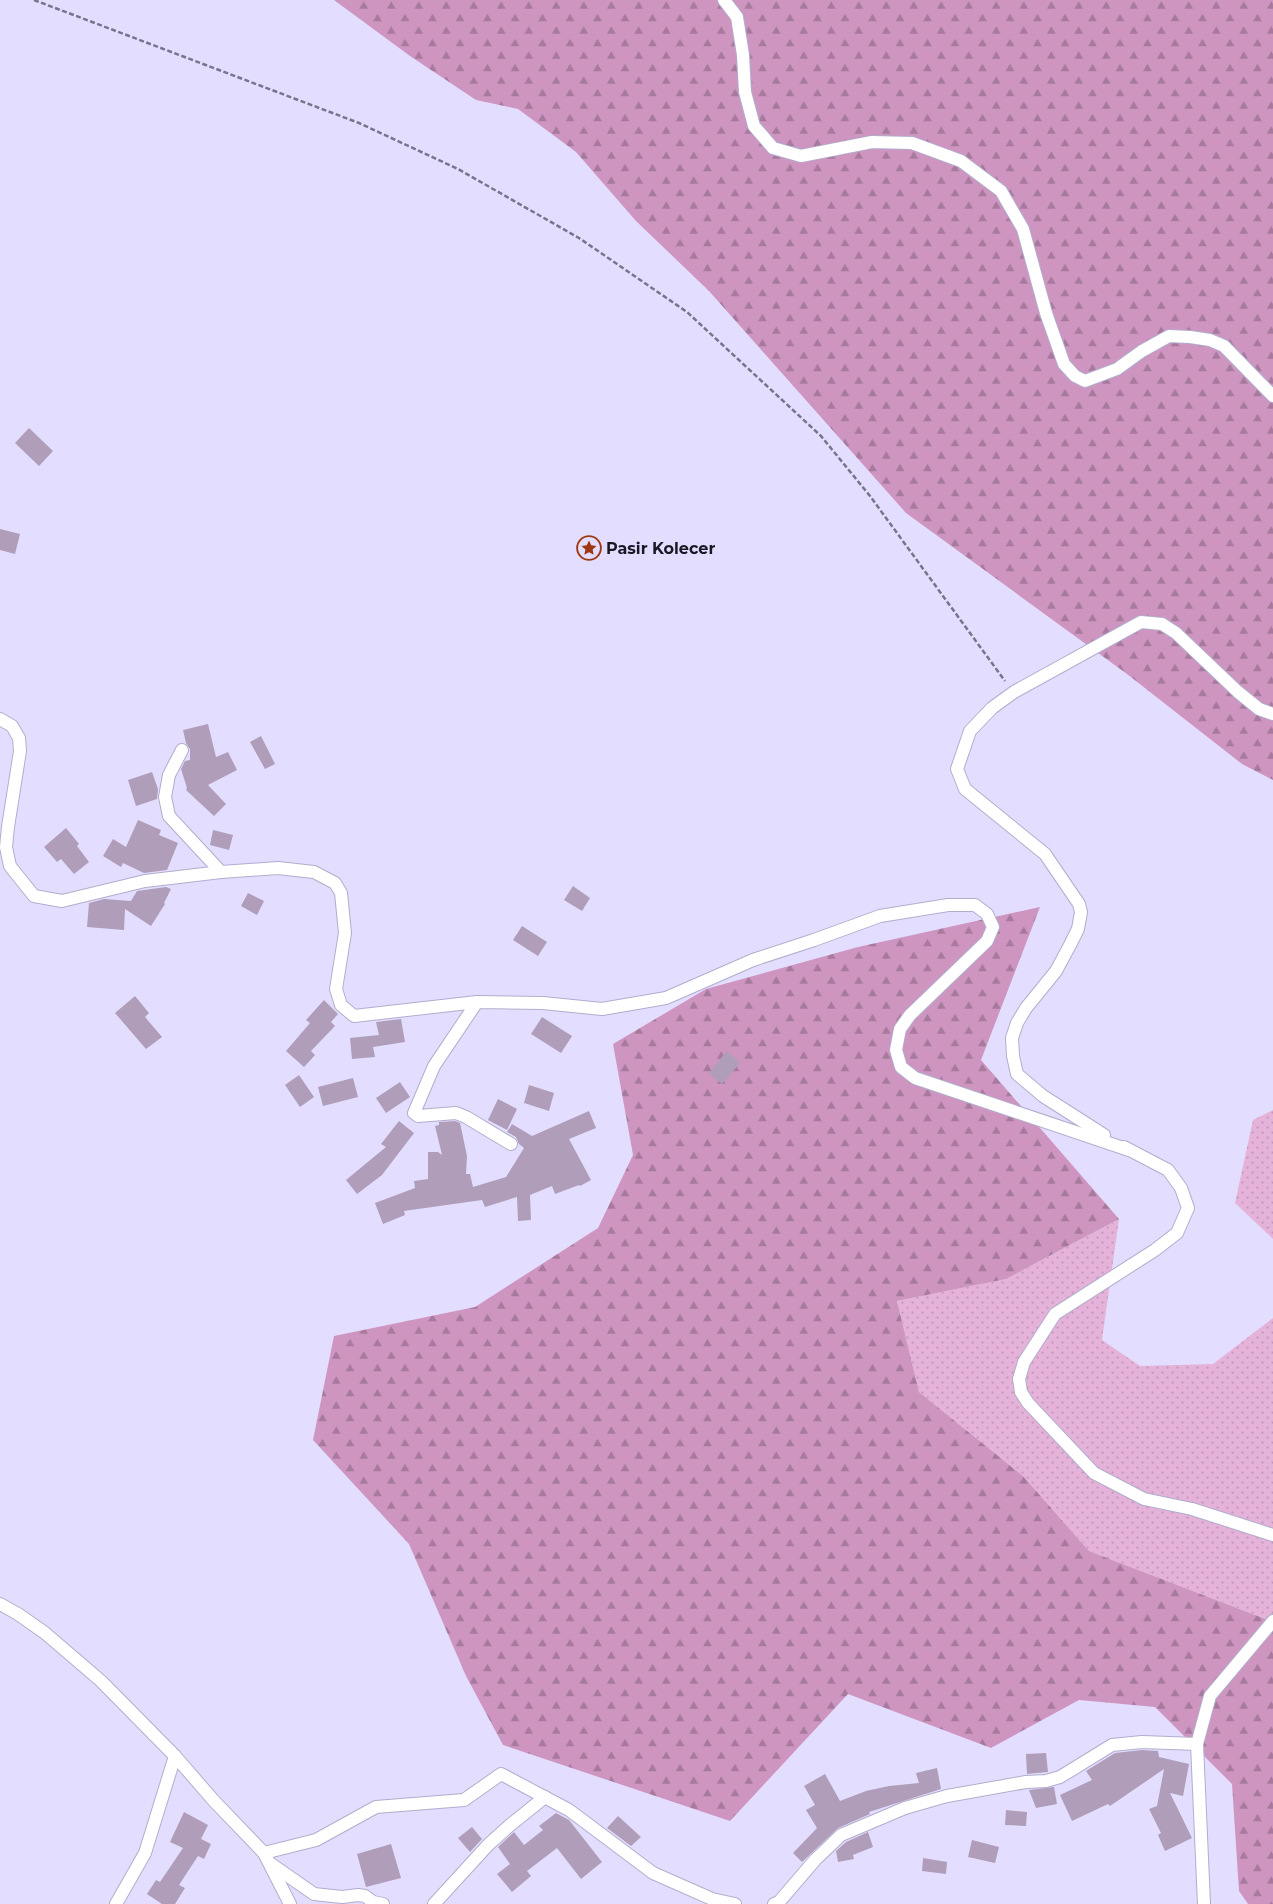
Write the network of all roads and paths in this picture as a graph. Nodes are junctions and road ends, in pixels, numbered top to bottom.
1 (34, 0) edge
2 (724, 0) edge
3 (1273, 396) edge
4 (1014, 692) junction
5 (1273, 714) edge
6 (1, 719) edge
7 (182, 750) dead end
8 (5, 867) edge
9 (221, 872) junction
10 (477, 1002) junction
11 (511, 1144) dead end
12 (1130, 1150) junction
13 (1273, 1535) edge
14 (0, 1604) edge
15 (1273, 1620) edge
16 (1197, 1744) junction
17 (175, 1756) junction
18 (545, 1798) junction
19 (266, 1858) junction
20 (116, 1904) edge
21 (290, 1904) edge
22 (383, 1904) edge
23 (434, 1904) edge
24 (735, 1904) edge
25 (774, 1904) edge
26 (1204, 1904) edge

1 - 4 path
2 - 3 street
4 - 5 street
4 - 12 street
6 - 8 street
7 - 9 street
8 - 9 street
9 - 10 street
10 - 11 street
10 - 12 street
12 - 13 street
14 - 17 street
15 - 16 street
16 - 25 street
16 - 26 street
17 - 19 street
17 - 20 street
18 - 19 street
18 - 23 street
18 - 24 street
19 - 21 street
19 - 22 street

